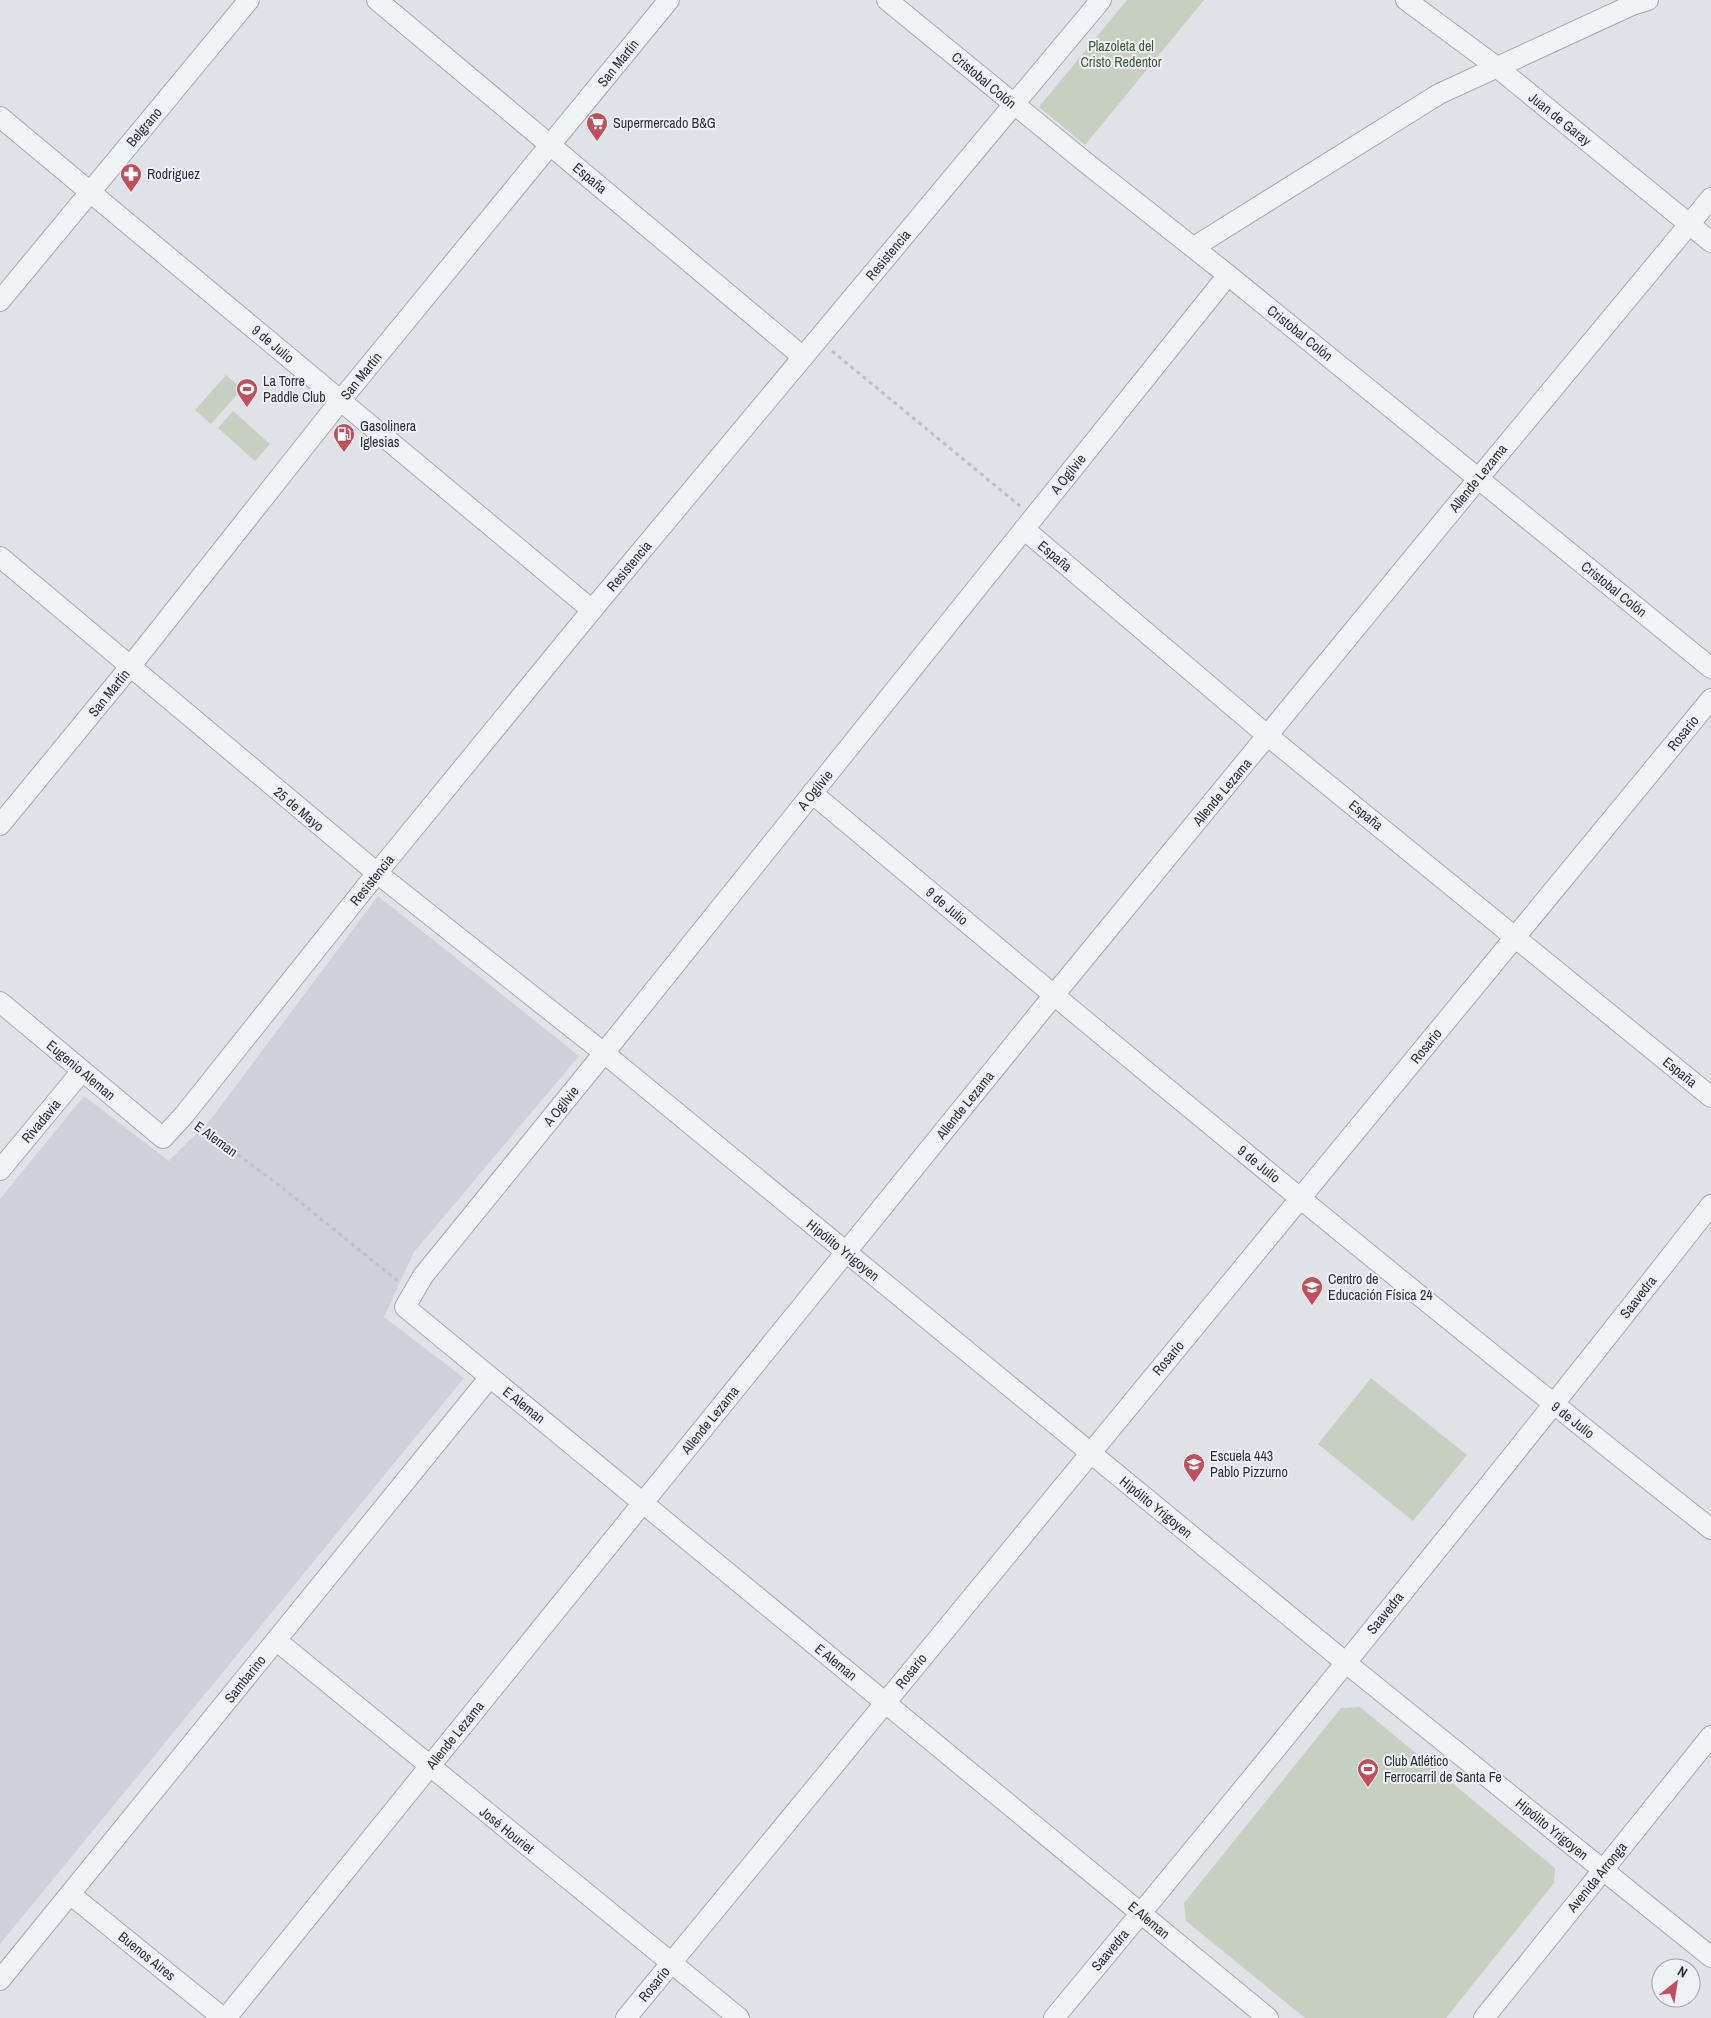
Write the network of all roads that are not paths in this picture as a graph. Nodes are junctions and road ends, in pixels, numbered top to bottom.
1 (249, 0) edge
2 (377, 0) edge
3 (669, 0) edge
4 (887, 0) edge
5 (1101, 0) edge
6 (1406, 0) edge
7 (1648, 0) edge
8 (1498, 68) junction
9 (1013, 105) junction
10 (0, 117) edge
11 (550, 145) junction
12 (91, 191) junction
13 (1711, 198) edge
14 (1689, 224) junction
15 (1711, 242) edge
16 (1194, 247) junction
17 (1228, 275) junction
18 (0, 301) edge
19 (803, 357) junction
20 (341, 400) junction
21 (1478, 478) junction
22 (1029, 523) junction
23 (0, 558) edge
24 (592, 610) junction
25 (129, 668) junction
26 (1711, 668) edge
27 (1711, 699) edge
28 (1268, 736) junction
29 (812, 793) junction
30 (0, 825) edge
31 (377, 873) junction
32 (1515, 937) junction
33 (1054, 996) junction
34 (0, 1002) edge
35 (604, 1053) junction
36 (82, 1072) junction
37 (1711, 1097) edge
38 (163, 1138) joint
39 (0, 1170) edge
40 (1301, 1198) junction
41 (1711, 1205) edge
42 (846, 1253) junction
43 (409, 1300) joint
44 (490, 1377) junction
45 (1554, 1405) junction
46 (1090, 1452) junction
47 (643, 1503) junction
48 (1711, 1529) edge
49 (277, 1641) junction
50 (1346, 1662) junction
51 (885, 1703) junction
52 (1711, 1736) edge
53 (430, 1766) junction
54 (1602, 1870) junction
55 (70, 1894) junction
56 (1141, 1914) junction
57 (1711, 1957) edge
58 (671, 1963) junction
59 (0, 1980) edge
60 (225, 2018) edge
61 (626, 2018) edge
62 (739, 2018) edge
63 (1054, 2018) edge
64 (1268, 2018) edge
65 (1484, 2018) edge

1 - 12 street, Belgrano
2 - 11 street, España
3 - 11 street, San Martín
4 - 9 street, Cristobal Colón
5 - 9 street, Resistencia
6 - 8 street, Juan de Garay
7 - 8 street
8 - 14 street, Juan de Garay
8 - 16 street
9 - 16 street, Cristobal Colón
9 - 19 street, Resistencia
10 - 12 street, 9 de Julio
11 - 19 street, España
11 - 20 street, San Martín
12 - 18 street, Belgrano
12 - 20 street, 9 de Julio
13 - 14 street, Allende Lezama
14 - 15 street, Juan de Garay
14 - 21 street, Allende Lezama
16 - 17 street, Cristobal Colón
17 - 21 street, Cristobal Colón
17 - 22 street, A Ogilvie
19 - 24 street, Resistencia
20 - 24 street, 9 de Julio
20 - 25 street, San Martín
21 - 26 street, Cristobal Colón
21 - 28 street, Allende Lezama
22 - 28 street, España
22 - 29 street, A Ogilvie
23 - 25 street, 25 de Mayo
24 - 31 street, Resistencia
25 - 30 street, San Martín
25 - 31 street, 25 de Mayo
27 - 32 street, Rosario
28 - 32 street, España
28 - 33 street, Allende Lezama
29 - 33 street, 9 de Julio
29 - 35 street, A Ogilvie
31 - 35 street, 25 de Mayo
31 - 38 street, Resistencia
32 - 37 street, España
32 - 40 street, Rosario
33 - 40 street, 9 de Julio
33 - 42 street, Allende Lezama
34 - 36 street, Eugenio Aleman
35 - 42 street, Hipólito Yrigoyen
35 - 43 street, A Ogilvie
36 - 38 street, Eugenio Aleman
36 - 39 street, Rivadavia
40 - 45 street, 9 de Julio
40 - 46 street, Rosario
41 - 45 street, Saavedra
42 - 46 street, Hipólito Yrigoyen
42 - 47 street, Allende Lezama
43 - 44 street, E Aleman
44 - 47 street, E Aleman
44 - 49 street, Sambarino
45 - 48 street, 9 de Julio
45 - 50 street, Saavedra
46 - 50 street, Hipólito Yrigoyen
46 - 51 street, Rosario
47 - 51 street, E Aleman
47 - 53 street, Allende Lezama
49 - 53 street, José Houriet
49 - 55 street, Sambarino
50 - 54 street, Hipólito Yrigoyen
50 - 56 street, Saavedra
51 - 56 street, E Aleman
51 - 58 street, Rosario
52 - 54 street, Avenida Arronga
53 - 58 street, José Houriet
53 - 60 street, Allende Lezama
54 - 57 street, Hipólito Yrigoyen
54 - 65 street, Avenida Arronga
55 - 59 street, Sambarino
55 - 60 street, Buenos Aires
56 - 63 street, Saavedra
56 - 64 street, E Aleman
58 - 61 street, Rosario
58 - 62 street, José Houriet

